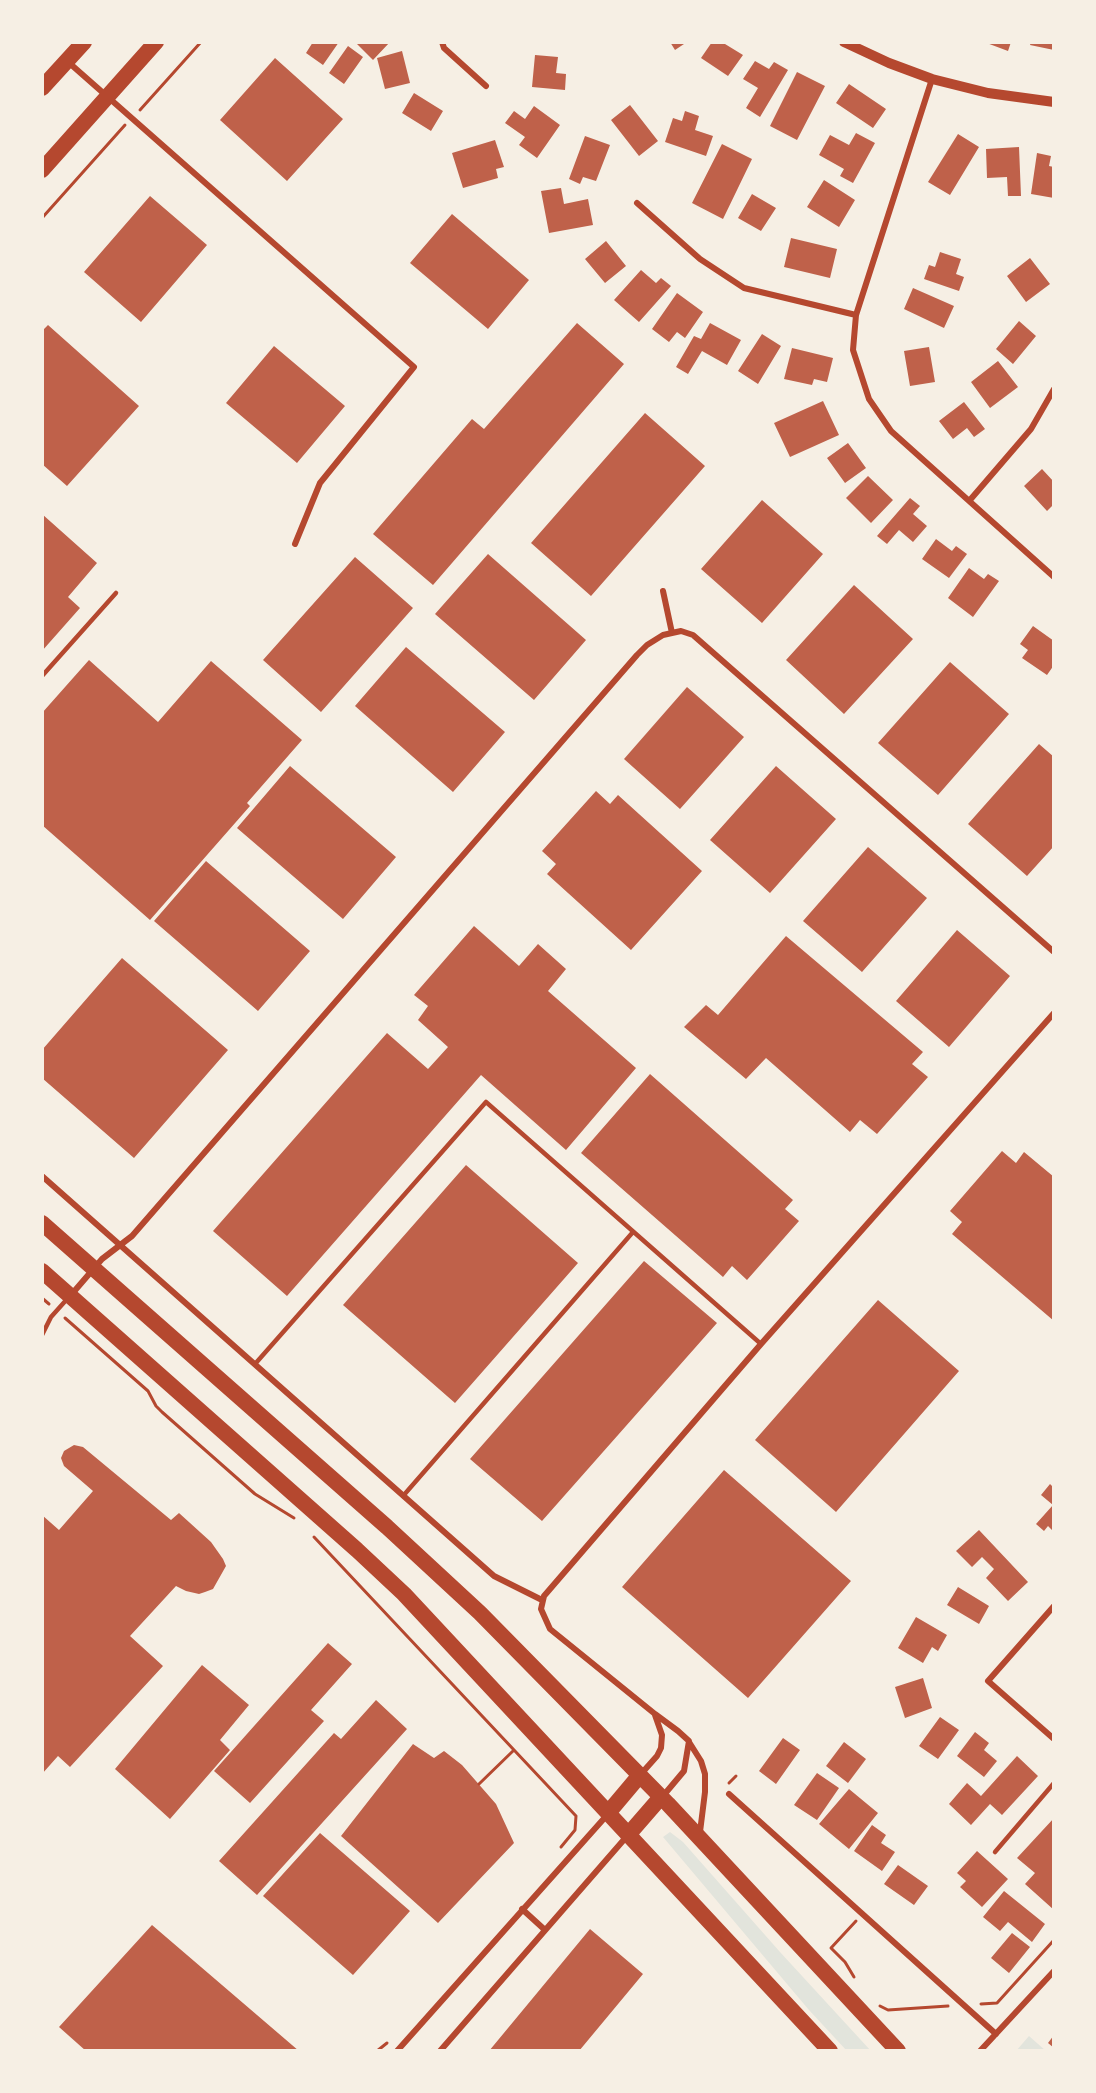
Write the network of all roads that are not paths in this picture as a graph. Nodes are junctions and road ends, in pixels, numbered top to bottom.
1 (84, 42) edge
2 (156, 42) edge
3 (442, 42) edge
4 (844, 42) edge
5 (67, 61) junction
6 (932, 79) junction
7 (486, 86) dead end
8 (42, 88) edge
9 (107, 97) junction
10 (1054, 102) edge
11 (42, 170) edge
12 (637, 203) dead end
13 (856, 315) junction
14 (1054, 389) edge
15 (970, 500) junction
16 (295, 544) dead end
17 (1054, 577) edge
18 (663, 591) dead end
19 (116, 593) dead end
20 (672, 633) junction
21 (42, 676) edge
22 (1054, 952) edge
23 (1054, 1013) edge
24 (42, 1176) edge
25 (42, 1223) edge
26 (633, 1232) junction
27 (120, 1244) junction
28 (93, 1268) junction
29 (42, 1271) edge
30 (70, 1296) junction
31 (42, 1335) edge
32 (761, 1344) junction
33 (255, 1364) junction
34 (403, 1496) junction
35 (542, 1600) junction
36 (1054, 1606) edge
37 (655, 1714) junction
38 (1054, 1739) edge
39 (688, 1742) junction
40 (640, 1775) junction
41 (1054, 1783) edge
42 (729, 1794) dead end
43 (662, 1797) junction
44 (608, 1813) junction
45 (628, 1835) junction
46 (700, 1839) junction
47 (994, 1852) dead end
48 (522, 1909) junction
49 (545, 1930) junction
50 (1054, 1971) edge
51 (996, 2034) junction
52 (397, 2051) edge
53 (440, 2051) edge
54 (830, 2051) edge
55 (898, 2051) edge
56 (980, 2051) edge

1 - 5 highway
2 - 9 highway
3 - 7 street
4 - 6 street
5 - 8 highway
5 - 9 street
6 - 10 street
6 - 13 street
9 - 11 highway
9 - 16 street
12 - 13 street
13 - 15 street
14 - 15 street
15 - 17 street
18 - 20 street
19 - 21 lane
20 - 22 street
20 - 27 street
23 - 32 street
24 - 27 street
25 - 28 highway
26 - 32 lane
26 - 33 lane
26 - 34 lane
27 - 28 street
27 - 33 street
28 - 30 street
28 - 40 highway
29 - 30 highway
30 - 31 lane
30 - 44 highway
32 - 35 street
33 - 34 street
34 - 35 street
35 - 37 street
36 - 38 street
37 - 39 street
37 - 40 street
39 - 43 street
39 - 46 street
40 - 43 highway
40 - 44 highway
41 - 47 lane
42 - 51 street
43 - 45 highway
43 - 46 highway
44 - 45 highway
44 - 48 street
45 - 49 street
45 - 54 highway
46 - 55 highway
48 - 49 street
48 - 52 street
49 - 53 street
50 - 51 street
51 - 56 street

